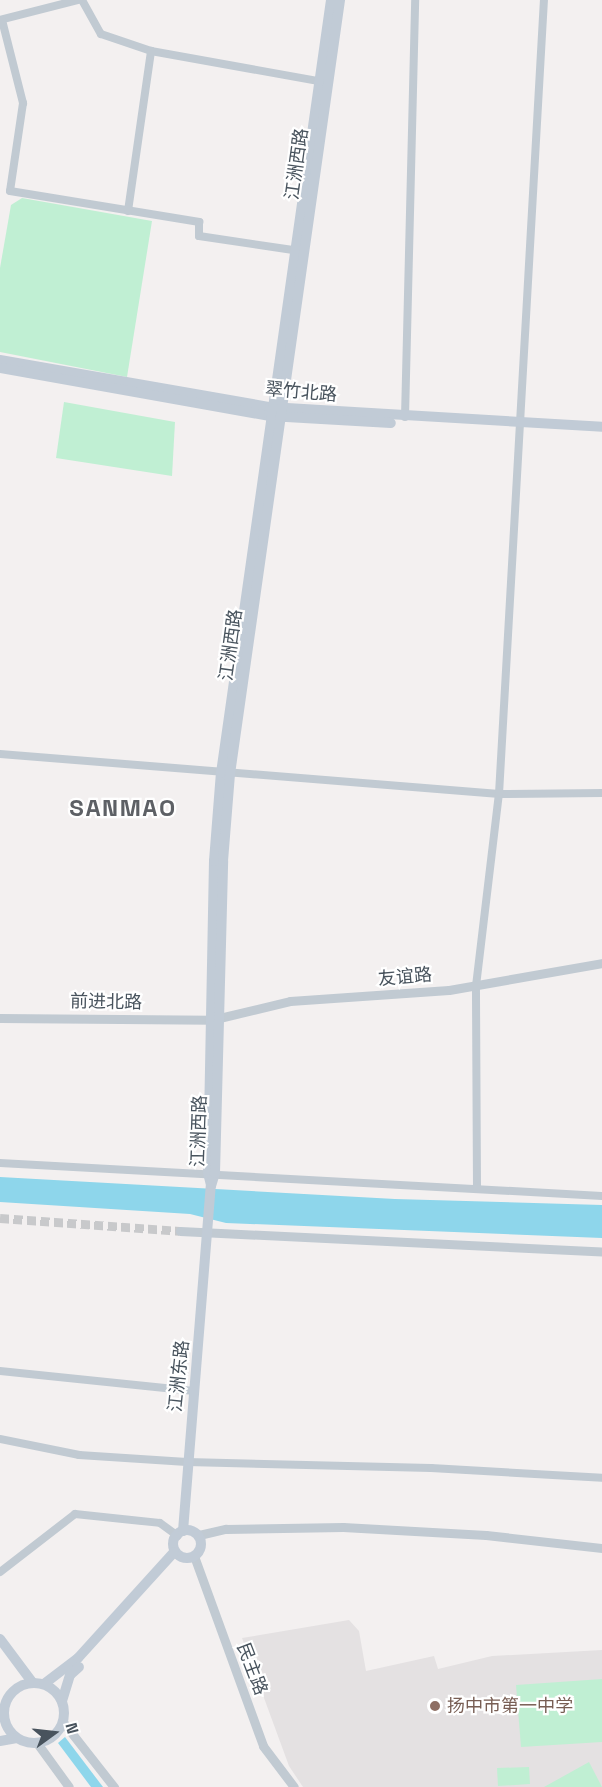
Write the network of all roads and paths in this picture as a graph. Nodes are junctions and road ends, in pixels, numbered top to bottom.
1 (80, 0) edge
2 (331, 0) edge
3 (340, 0) edge
4 (415, 0) edge
5 (544, 0) edge
6 (1, 20) edge
7 (151, 51) junction
8 (317, 81) junction
9 (128, 211) junction
10 (293, 250) junction
11 (0, 360) edge
12 (0, 368) edge
13 (274, 412) junction
14 (405, 417) junction
15 (522, 425) junction
16 (602, 427) edge
17 (602, 434) edge
18 (0, 754) edge
19 (226, 773) junction
20 (499, 794) junction
21 (602, 794) edge
22 (602, 963) edge
23 (476, 986) junction
24 (0, 1018) edge
25 (215, 1019) junction
26 (0, 1163) edge
27 (212, 1173) junction
28 (477, 1187) junction
29 (602, 1196) edge
30 (209, 1229) junction
31 (180, 1231) tunnel mouth
32 (602, 1252) edge
33 (0, 1371) edge
34 (194, 1391) junction
35 (0, 1438) edge
36 (187, 1462) junction
37 (602, 1478) edge
38 (180, 1534) junction
39 (199, 1535) junction
40 (602, 1548) edge
41 (176, 1555) junction
42 (194, 1556) junction
43 (0, 1572) edge
44 (0, 1639) edge
45 (32, 1682) junction
46 (44, 1684) junction
47 (62, 1701) junction
48 (2, 1709) edge
49 (63, 1722) junction
50 (17, 1738) junction
51 (0, 1741) edge
52 (37, 1743) junction
53 (69, 1787) edge
54 (114, 1787) edge
55 (294, 1787) edge

1 - 6 street
1 - 7 street
2 - 8 main road, 江洲西路
3 - 13 main road, 江洲西路
4 - 14 street
5 - 15 street
6 - 9 street
7 - 8 street
7 - 9 street
8 - 10 main road, 江洲西路
9 - 10 street
10 - 13 main road, 江洲西路
11 - 13 main road, 翠竹北路
12 - 13 main road, 翠竹北路
13 - 14 main road, 翠竹北路
13 - 15 main road, 翠竹北路
13 - 19 main road, 江洲西路
14 - 15 main road, 翠竹北路
15 - 16 main road, 翠竹北路
15 - 17 main road, 翠竹北路
15 - 20 street
18 - 19 street
19 - 20 street
19 - 25 main road, 江洲西路
20 - 21 street
20 - 23 street
22 - 23 street, 友谊路
23 - 25 street, 友谊路
23 - 28 street
24 - 25 street, 前进北路
25 - 27 main road, 江洲西路
26 - 27 street
27 - 28 street
27 - 30 main road, 江洲西路
28 - 29 street
30 - 31 street
30 - 32 street
30 - 34 main road, 江洲东路
33 - 34 street
34 - 36 main road, 江洲东路
35 - 36 street
36 - 37 street
36 - 38 main road, 江洲东路
38 - 39 main road
38 - 41 main road, 江洲东路
38 - 43 street
39 - 40 street
39 - 42 main road
41 - 42 main road
41 - 46 main road
41 - 47 main road
42 - 55 street, 民主路
44 - 45 main road
45 - 46 main road
45 - 48 main road
46 - 47 main road
47 - 49 main road
48 - 50 main road
49 - 52 main road
49 - 54 street
50 - 51 main road
50 - 52 main road
52 - 53 street

